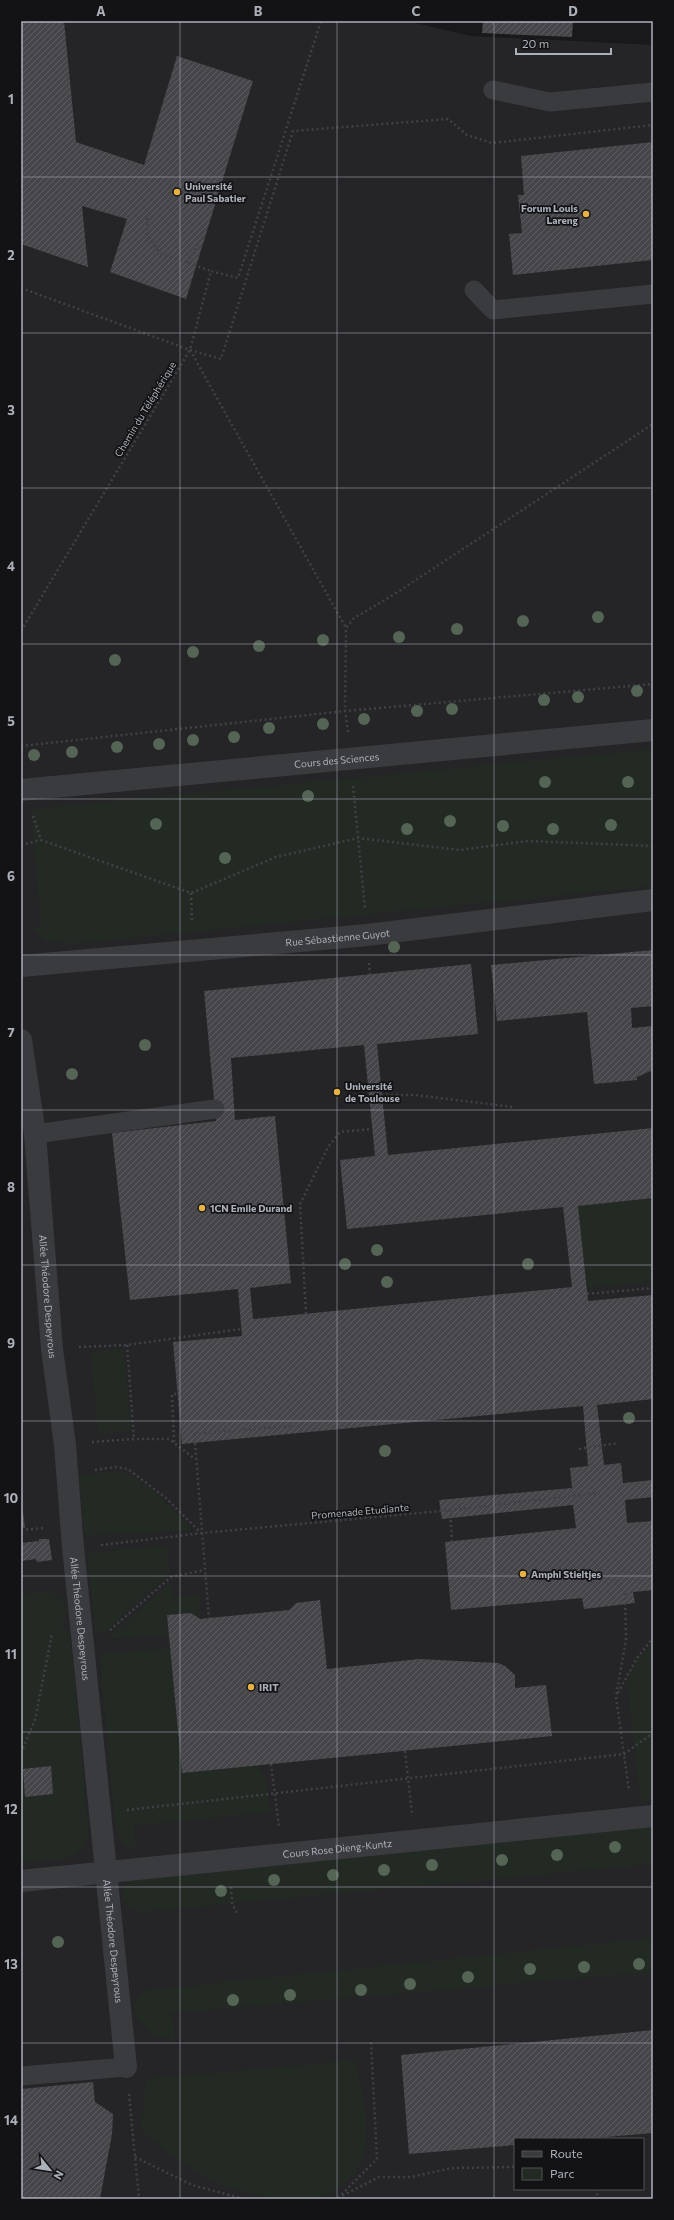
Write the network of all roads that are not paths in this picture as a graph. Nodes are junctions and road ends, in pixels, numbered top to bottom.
1 (493, 90) dead end
2 (653, 92) edge
3 (474, 290) dead end
4 (653, 294) edge
5 (653, 730) edge
6 (26, 800) edge
7 (653, 900) edge
8 (21, 966) edge
9 (21, 1040) edge
10 (215, 1109) dead end
11 (35, 1134) junction
12 (643, 1817) edge
13 (107, 1873) junction
14 (21, 1881) edge
15 (126, 2067) joint
16 (21, 2076) edge

1 - 2 lane
3 - 4 lane
5 - 6 street, Cours des Sciences
7 - 8 street, Rue Sébastienne Guyot
9 - 11 street, Allée Théodore Despeyrous
10 - 11 lane
11 - 13 street, Allée Théodore Despeyrous
12 - 13 street, Cours Rose Dieng-Kuntz
13 - 14 street, Cours Rose Dieng-Kuntz
13 - 15 street, Allée Théodore Despeyrous
15 - 16 lane

